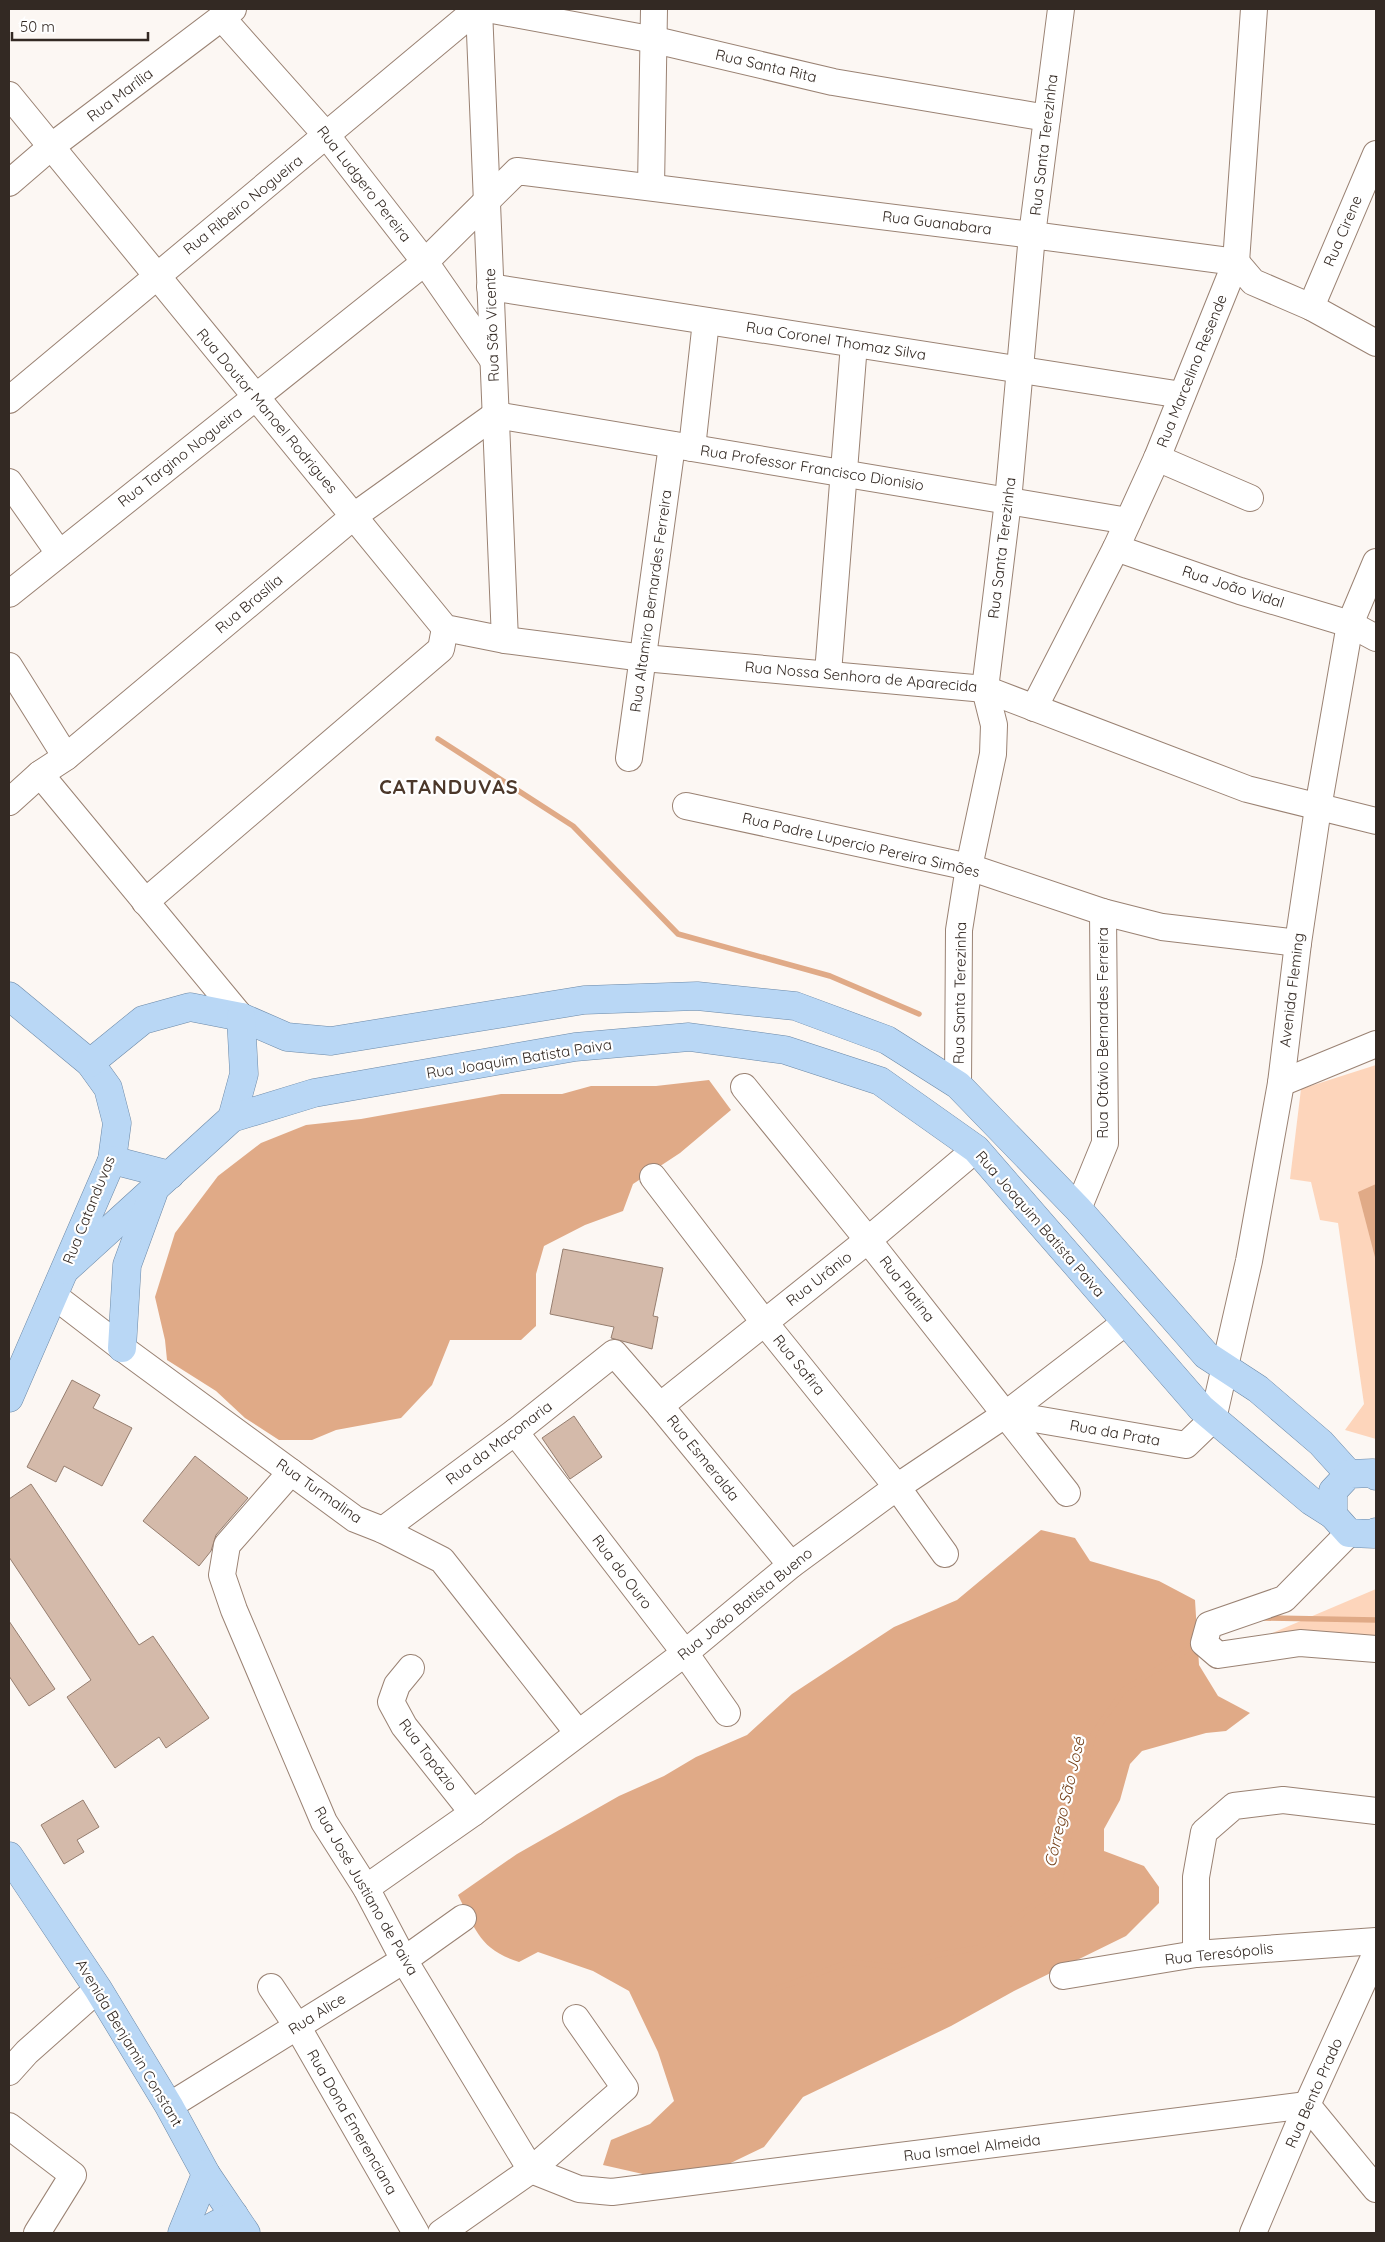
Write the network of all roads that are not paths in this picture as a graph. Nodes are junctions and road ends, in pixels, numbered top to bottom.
1 (478, 9) edge
2 (486, 9) edge
3 (654, 9) edge
4 (1061, 9) edge
5 (1254, 9) edge
6 (228, 13) edge
7 (655, 40) junction
8 (9, 95) edge
9 (1047, 118) junction
10 (327, 136) junction
11 (52, 146) junction
12 (1376, 154) edge
13 (9, 183) edge
14 (651, 187) junction
15 (486, 201) junction
16 (1032, 234) junction
17 (425, 262) junction
18 (1236, 262) junction
19 (156, 277) junction
20 (490, 287) junction
21 (1311, 308) junction
22 (706, 321) junction
23 (1376, 343) edge
24 (854, 344) junction
25 (493, 360) junction
26 (1020, 370) junction
27 (1182, 395) junction
28 (256, 398) junction
29 (9, 400) edge
30 (495, 415) junction
31 (682, 447) junction
32 (1157, 458) junction
33 (844, 474) junction
34 (9, 482) edge
35 (1250, 498) dead end
36 (1008, 501) junction
37 (354, 516) junction
38 (1128, 521) junction
39 (1116, 548) junction
40 (60, 552) junction
41 (1376, 562) edge
42 (9, 594) edge
43 (1350, 624) junction
44 (445, 628) junction
45 (1376, 638) edge
46 (504, 640) junction
47 (644, 658) junction
48 (9, 666) edge
49 (828, 674) junction
50 (985, 689) junction
51 (1034, 708) junction
52 (66, 757) junction
53 (629, 758) dead end
54 (40, 774) junction
55 (10, 800) edge
56 (686, 806) dead end
57 (1318, 808) junction
58 (1376, 821) edge
59 (969, 867) junction
60 (145, 902) junction
61 (1102, 912) junction
62 (1298, 943) junction
63 (9, 996) edge
64 (241, 1017) junction
65 (1376, 1044) edge
66 (90, 1063) junction
67 (1280, 1083) junction
68 (958, 1085) junction
69 (744, 1087) dead end
70 (232, 1118) junction
71 (976, 1150) junction
72 (112, 1160) junction
73 (653, 1178) dead end
74 (162, 1183) junction
75 (1078, 1209) junction
76 (868, 1240) junction
77 (65, 1270) junction
78 (53, 1295) junction
79 (764, 1322) junction
80 (1126, 1322) junction
81 (122, 1348) junction
82 (614, 1353) joint
83 (1226, 1366) junction
84 (9, 1398) edge
85 (660, 1406) junction
86 (1006, 1414) junction
87 (1213, 1419) junction
88 (516, 1432) junction
89 (291, 1472) junction
90 (1369, 1474) edge
91 (897, 1487) junction
92 (1067, 1493) dead end
93 (1362, 1529) edge
94 (383, 1530) junction
95 (945, 1554) dead end
96 (791, 1565) junction
97 (1376, 1648) edge
98 (685, 1654) junction
99 (411, 1668) dead end
100 (727, 1713) dead end
101 (578, 1733) junction
102 (1376, 1811) edge
103 (473, 1813) junction
104 (9, 1856) edge
105 (366, 1888) junction
106 (463, 1918) dead end
107 (1376, 1941) edge
108 (1376, 1953) edge
109 (1196, 1954) junction
110 (404, 1960) junction
111 (1063, 1976) dead end
112 (271, 1987) dead end
113 (98, 1989) junction
114 (576, 2018) dead end
115 (297, 2026) junction
116 (9, 2072) edge
117 (1307, 2105) junction
118 (168, 2106) junction
119 (9, 2126) edge
120 (532, 2170) junction
121 (206, 2174) junction
122 (1376, 2189) edge
123 (240, 2224) edge
124 (37, 2233) edge
125 (182, 2233) edge
126 (201, 2233) edge
127 (416, 2233) edge
128 (441, 2233) edge
129 (1253, 2233) edge

1 - 10 street, Rua Ribeiro Nogueira
1 - 15 street, Rua São Vicente
2 - 7 street, Rua Santa Rita
3 - 7 street
4 - 9 street, Rua Santa Terezinha
5 - 18 street, Rua Marcelino Resende
6 - 10 street, Rua Ludgero Pereira
6 - 11 street, Rua Marília
7 - 9 street, Rua Santa Rita
7 - 14 street
8 - 11 street, Rua Doutor Manoel Rodrigues
9 - 16 street, Rua Santa Terezinha
10 - 17 street, Rua Ludgero Pereira
10 - 19 street, Rua Ribeiro Nogueira
11 - 13 street, Rua Marília
11 - 19 street, Rua Doutor Manoel Rodrigues
12 - 21 street, Rua Cirene
14 - 15 street, Rua Guanabara
14 - 16 street, Rua Guanabara
15 - 17 street, Rua Targino Nogueira
15 - 20 street, Rua São Vicente
16 - 18 street, Rua Guanabara
16 - 26 street, Rua Santa Terezinha
17 - 25 street, Rua Ludgero Pereira
17 - 28 street, Rua Targino Nogueira
18 - 21 street
18 - 27 street, Rua Marcelino Resende
19 - 28 street, Rua Doutor Manoel Rodrigues
19 - 29 street, Rua Ribeiro Nogueira
20 - 22 street, Rua Coronel Thomaz Silva
20 - 25 street, Rua São Vicente
21 - 23 street
22 - 24 street, Rua Coronel Thomaz Silva
22 - 31 street, Rua Altamiro Bernardes Ferreira
24 - 26 street, Rua Coronel Thomaz Silva
24 - 33 street
25 - 30 street, Rua São Vicente
26 - 27 street, Rua Coronel Thomaz Silva
26 - 36 street, Rua Santa Terezinha
27 - 32 street, Rua Marcelino Resende
28 - 37 street, Rua Doutor Manoel Rodrigues
28 - 40 street, Rua Targino Nogueira
30 - 31 street, Rua Professor Francisco Dionisio
30 - 37 street, Rua Brasília
30 - 46 street, Rua São Vicente
31 - 33 street, Rua Professor Francisco Dionisio
31 - 47 street, Rua Altamiro Bernardes Ferreira
32 - 35 street
32 - 38 street, Rua Marcelino Resende
33 - 36 street, Rua Professor Francisco Dionisio
33 - 49 street
34 - 40 street
36 - 38 street, Rua Professor Francisco Dionisio
36 - 50 street, Rua Santa Terezinha
37 - 44 street, Rua Doutor Manoel Rodrigues
37 - 52 street, Rua Brasília
38 - 39 street, Rua Marcelino Resende
39 - 43 street, Rua João Vidal
39 - 51 street, Rua Marcelino Resende
40 - 42 street, Rua Targino Nogueira
41 - 43 street, Avenida Fleming
43 - 45 street, Rua João Vidal
43 - 57 street, Avenida Fleming
44 - 46 street
44 - 60 street
46 - 47 street, Rua Nossa Senhora de Aparecida
47 - 49 street, Rua Nossa Senhora de Aparecida
47 - 53 street, Rua Altamiro Bernardes Ferreira
48 - 52 street
49 - 50 street, Rua Nossa Senhora de Aparecida
50 - 51 street, Rua Nossa Senhora de Aparecida
50 - 59 street, Rua Santa Terezinha
51 - 57 street, Rua Nossa Senhora de Aparecida
52 - 54 street, Rua Brasília
54 - 55 street, Rua Brasília
54 - 60 street
56 - 59 street, Rua Padre Lupercio Pereira Simões
57 - 58 street, Rua Nossa Senhora de Aparecida
57 - 62 street, Avenida Fleming
59 - 61 street, Rua Padre Lupercio Pereira Simões
59 - 68 street, Rua Santa Terezinha
60 - 64 street
61 - 62 street, Rua Padre Lupercio Pereira Simões
61 - 75 street, Rua Otávio Bernardes Ferreira
62 - 67 street, Avenida Fleming
63 - 66 main road, Rua Catanduvas
64 - 66 main road
64 - 68 main road
64 - 70 main road
65 - 67 street
66 - 72 main road, Rua Catanduvas
67 - 83 street, Avenida Fleming
68 - 75 main road
69 - 76 street, Rua Platina
70 - 71 main road, Rua Joaquim Batista Paiva
70 - 74 main road, Rua Joaquim Batista Paiva
71 - 76 street, Rua Urânio
71 - 80 main road, Rua Joaquim Batista Paiva
72 - 74 main road
72 - 77 main road, Rua Catanduvas
73 - 79 street, Rua Safira
74 - 77 main road, Rua Joaquim Batista Paiva
74 - 81 main road
75 - 83 main road
76 - 79 street, Rua Urânio
76 - 86 street, Rua Platina
77 - 78 main road, Rua Catanduvas
78 - 81 street, Rua Turmalina
78 - 84 main road, Rua Catanduvas
79 - 85 street, Rua Urânio
79 - 91 street, Rua Safira
80 - 86 street, Rua João Batista Bueno
80 - 87 main road, Rua Joaquim Batista Paiva
81 - 89 street, Rua Turmalina
82 - 85 street, Rua Esmeralda
82 - 88 street, Rua da Maçonaria
83 - 87 street, Avenida Fleming
83 - 90 main road
85 - 96 street, Rua Esmeralda
86 - 87 street, Rua da Prata
86 - 91 street, Rua João Batista Bueno
86 - 92 street, Rua Platina
87 - 93 main road, Rua Joaquim Batista Paiva
88 - 94 street, Rua da Maçonaria
88 - 98 street, Rua do Ouro
89 - 94 street, Rua Turmalina
89 - 105 street, Rua José Justiano de Paiva
90 - 93 main road
91 - 95 street, Rua Safira
91 - 96 street, Rua João Batista Bueno
93 - 97 street
94 - 101 street, Rua Turmalina
96 - 98 street, Rua João Batista Bueno
98 - 100 street, Rua do Ouro
98 - 101 street, Rua João Batista Bueno
99 - 103 street, Rua Topázio
101 - 103 street, Rua João Batista Bueno
102 - 109 street
103 - 105 street, Rua João Batista Bueno
104 - 113 main road, Avenida Benjamin Constant
105 - 110 street, Rua José Justiano de Paiva
106 - 110 street, Rua Alice
107 - 109 street, Rua Teresópolis
108 - 117 street, Rua Bento Prado
109 - 111 street, Rua Teresópolis
110 - 115 street, Rua Alice
110 - 120 street, Rua José Justiano de Paiva
112 - 115 street, Rua Dona Emerenciana
113 - 116 street
113 - 118 main road, Avenida Benjamin Constant
114 - 120 street
115 - 118 street, Rua Alice
115 - 127 street, Rua Dona Emerenciana
117 - 120 street, Rua Ismael Almeida
117 - 122 street
117 - 129 street, Rua Bento Prado
118 - 121 main road, Avenida Benjamin Constant
119 - 124 street
120 - 128 street
121 - 123 main road, Avenida Benjamin Constant
121 - 125 main road
123 - 126 main road

